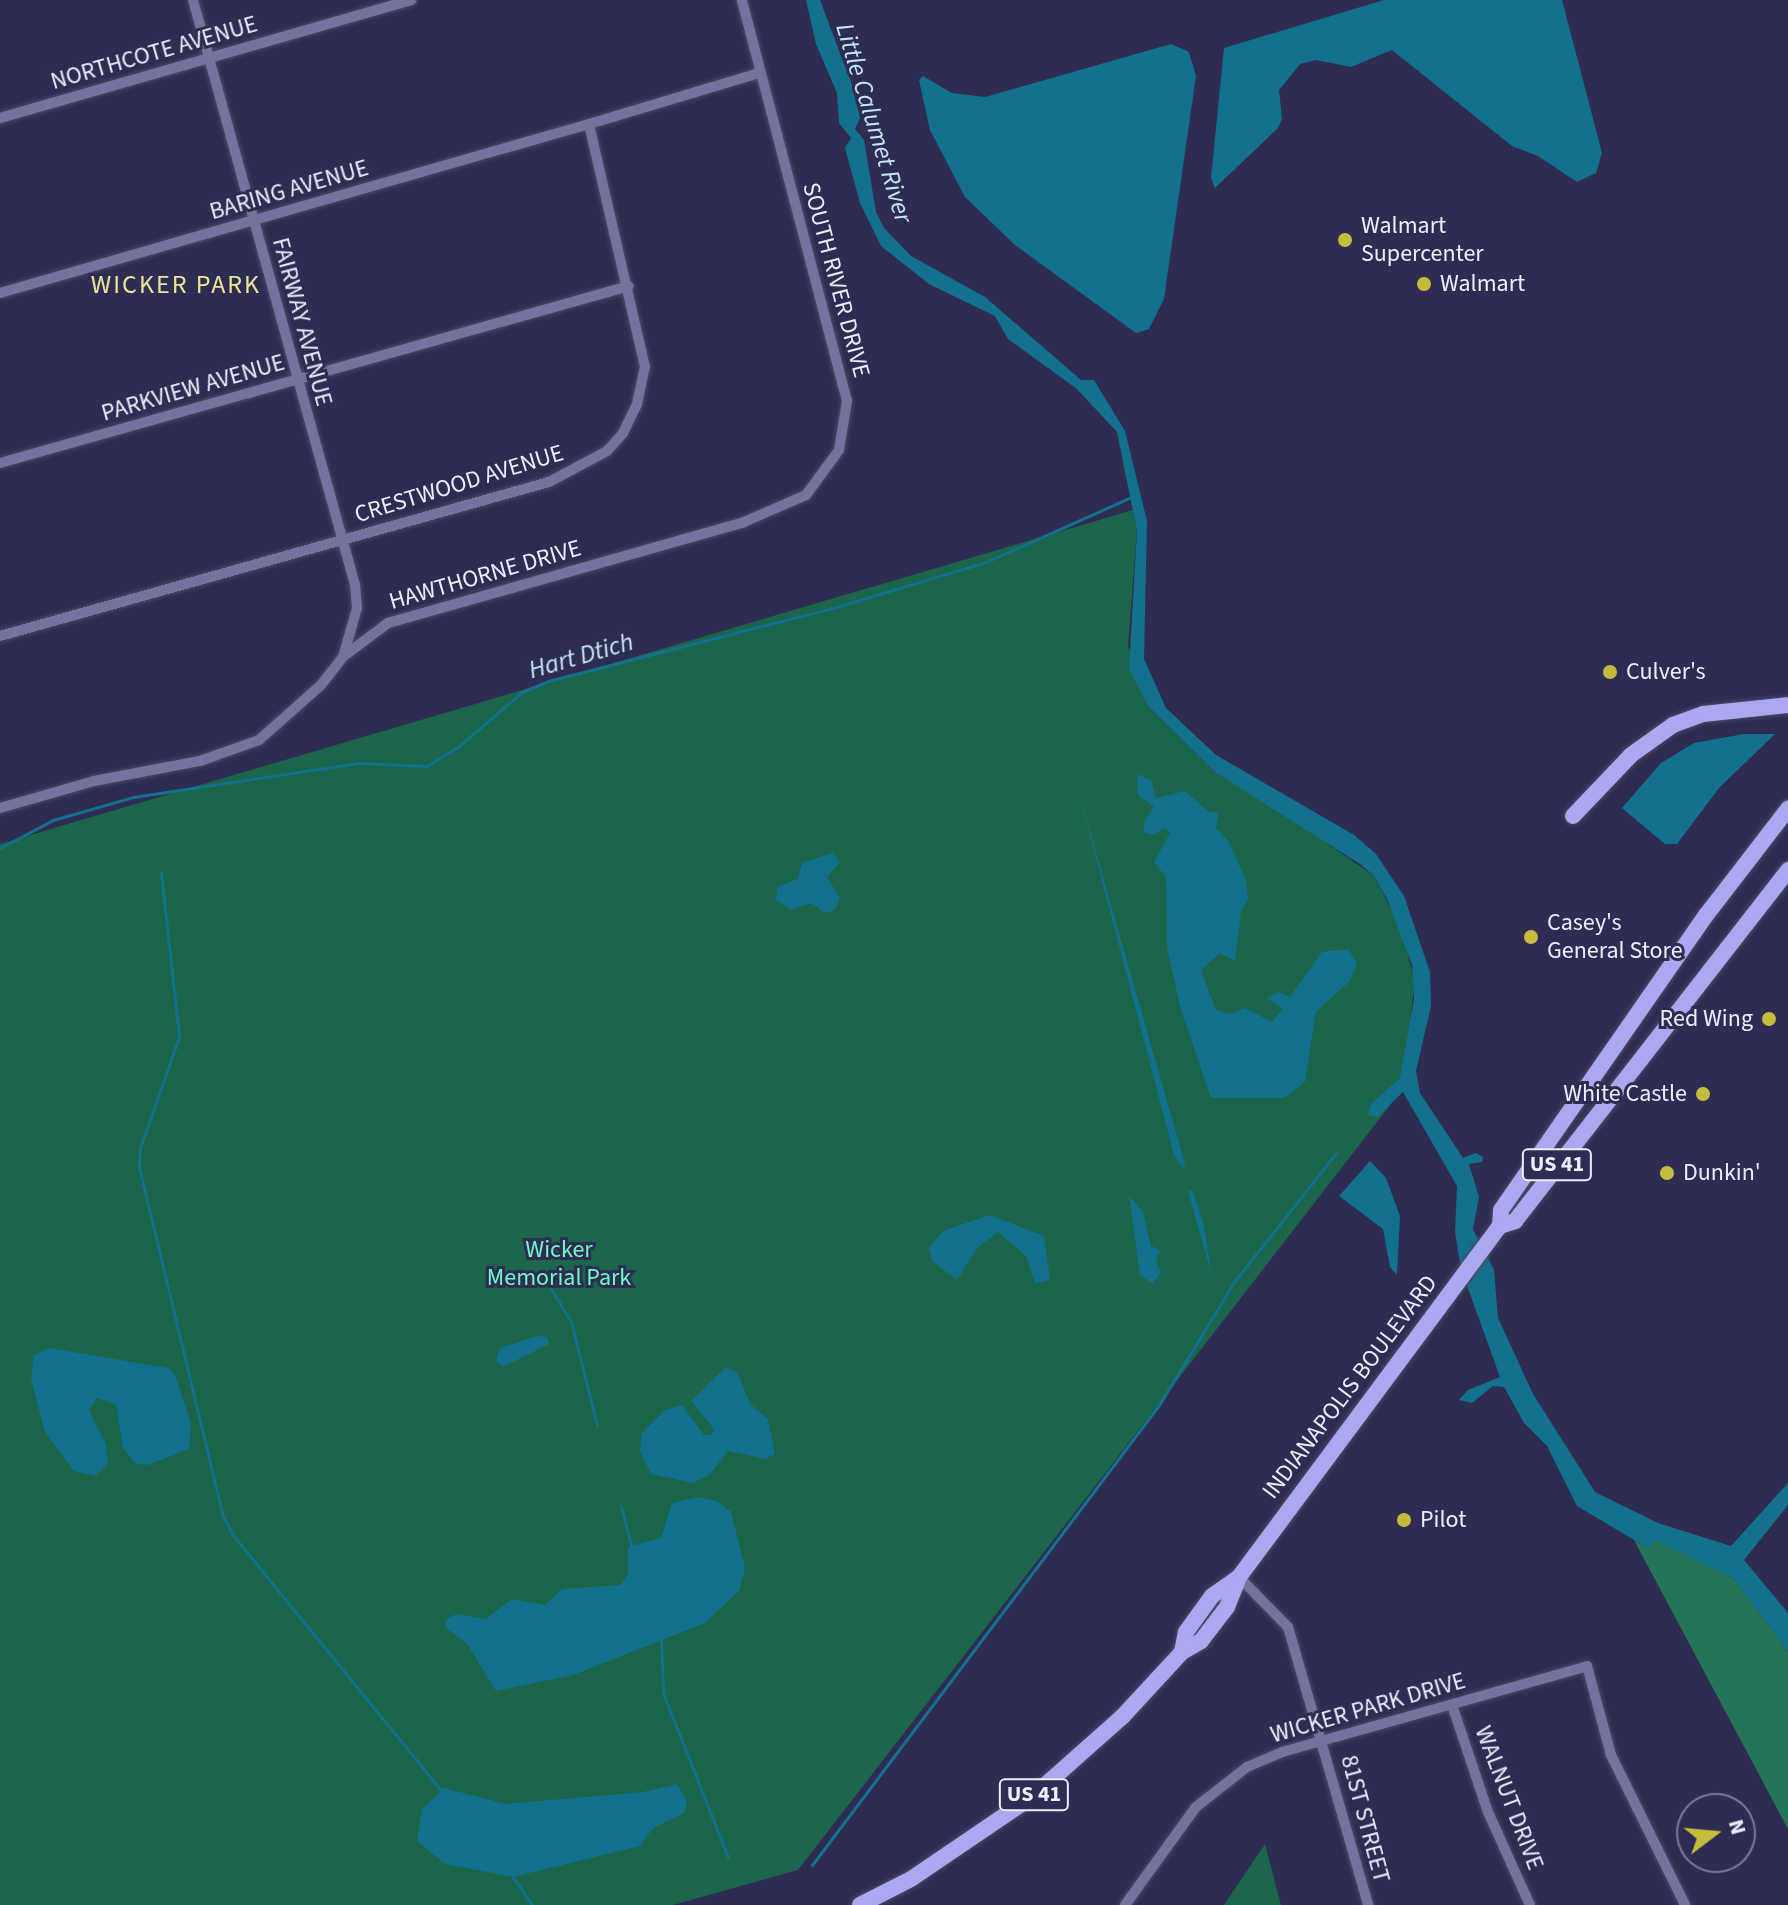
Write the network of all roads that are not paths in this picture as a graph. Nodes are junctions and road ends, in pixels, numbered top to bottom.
1 (193, 0) edge
2 (411, 0) edge
3 (742, 0) edge
4 (208, 58) junction
5 (759, 73) junction
6 (0, 118) edge
7 (589, 124) junction
8 (254, 222) junction
9 (629, 286) junction
10 (0, 293) edge
11 (296, 380) junction
12 (0, 463) edge
13 (744, 522) joint
14 (343, 540) junction
15 (0, 636) edge
16 (344, 656) junction
17 (1788, 705) edge
18 (0, 808) edge
19 (1788, 809) edge
20 (1573, 816) dead end
21 (1788, 870) edge
22 (1500, 1226) junction
23 (1239, 1577) junction
24 (1452, 1705) junction
25 (1323, 1741) junction
26 (860, 1905) edge
27 (1125, 1905) edge
28 (1368, 1905) edge
29 (1530, 1905) edge
30 (1685, 1905) edge

1 - 4 street, FAIRWAY AVENUE
2 - 4 street, NORTHCOTE AVENUE
3 - 5 street, SOUTH RIVER DRIVE
4 - 6 street, NORTHCOTE AVENUE
4 - 8 street, FAIRWAY AVENUE
5 - 7 street
5 - 13 street, SOUTH RIVER DRIVE
7 - 8 street, BARING AVENUE
7 - 9 street, CRESTWOOD AVENUE
8 - 10 street, BARING AVENUE
8 - 11 street, FAIRWAY AVENUE
9 - 11 street, PARKVIEW AVENUE
9 - 14 street, CRESTWOOD AVENUE
11 - 12 street, PARKVIEW AVENUE
11 - 14 street, FAIRWAY AVENUE
13 - 16 street, HAWTHORNE DRIVE
14 - 15 street, CRESTWOOD AVENUE
14 - 16 street, FAIRWAY AVENUE
16 - 18 street, HAWTHORNE DRIVE
17 - 20 highway
19 - 22 highway, INDIANAPOLIS BOULEVARD / US 41
21 - 22 highway, INDIANAPOLIS BOULEVARD / US 41
22 - 23 highway, INDIANAPOLIS BOULEVARD / US 41
23 - 25 street, 81ST STREET
23 - 26 highway, INDIANAPOLIS BOULEVARD / US 41
24 - 25 street, WICKER PARK DRIVE
24 - 29 street, WALNUT DRIVE
24 - 30 street, WICKER PARK DRIVE
25 - 27 street, WICKER PARK DRIVE
25 - 28 street, 81ST STREET

